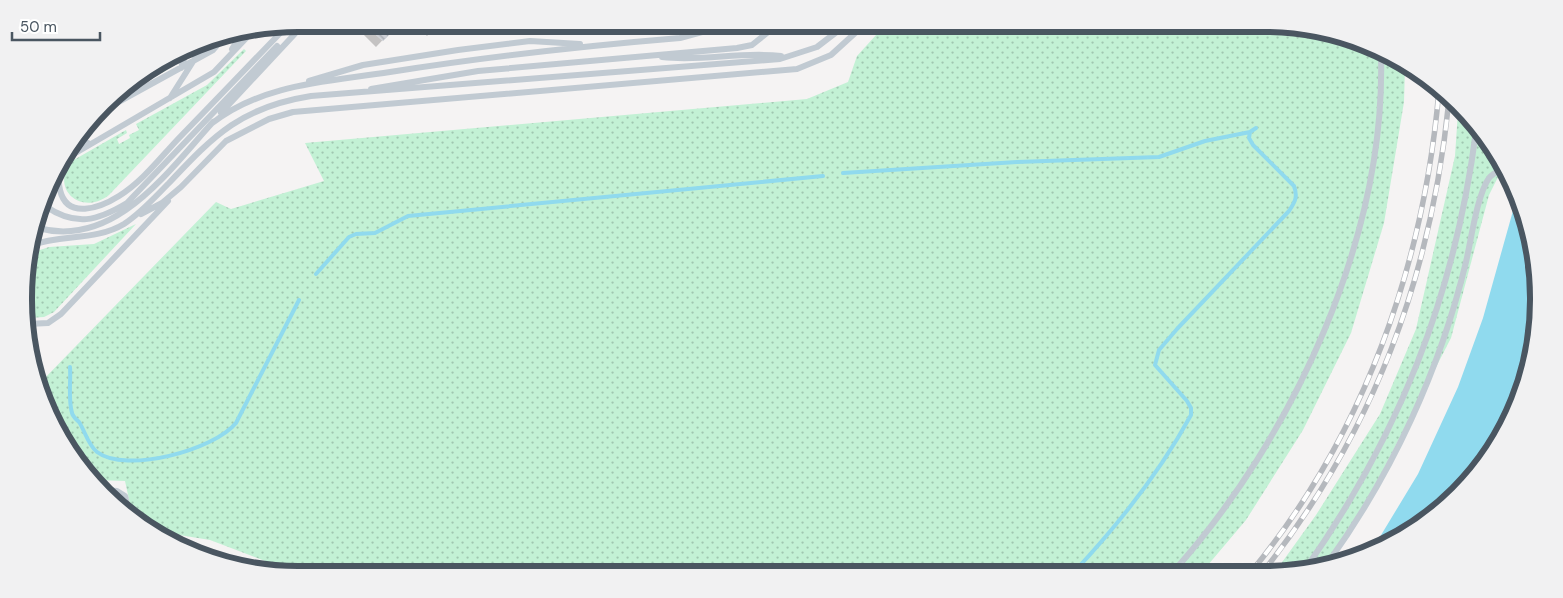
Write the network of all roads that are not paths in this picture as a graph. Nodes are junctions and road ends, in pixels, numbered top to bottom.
1 (291, 32) edge
2 (296, 32) edge
3 (702, 32) edge
4 (837, 32) edge
5 (856, 32) edge
6 (280, 33) edge
7 (767, 33) dead end
8 (246, 38) edge
9 (238, 40) edge
10 (217, 46) edge
11 (588, 46) junction
12 (198, 53) edge
13 (648, 55) junction
14 (788, 57) junction
15 (184, 59) edge
16 (1380, 59) edge
17 (181, 60) edge
18 (225, 61) junction
19 (191, 62) junction
20 (181, 68) junction
21 (290, 86) junction
22 (336, 95) junction
23 (124, 98) edge
24 (167, 101) junction
25 (211, 124) junction
26 (1475, 137) edge
27 (96, 142) junction
28 (83, 144) edge
29 (77, 150) edge
30 (153, 166) junction
31 (1498, 172) edge
32 (59, 184) edge
33 (181, 188) junction
34 (141, 189) junction
35 (49, 208) edge
36 (124, 224) junction
37 (42, 229) edge
38 (39, 243) edge
39 (34, 324) edge
40 (115, 491) edge
41 (126, 502) edge
42 (1332, 556) edge
43 (1311, 561) edge
44 (1179, 566) edge

1 - 34 lane
2 - 25 lane
3 - 11 lane
4 - 14 lane
5 - 33 lane
6 - 30 lane
7 - 13 lane
8 - 18 lane
9 - 18 lane
10 - 19 lane
11 - 21 lane
11 - 21 lane
12 - 19 lane
13 - 14 lane
13 - 22 lane
14 - 22 lane
15 - 20 lane
16 - 44 lane
17 - 20 lane
18 - 24 lane
19 - 20 lane
19 - 24 lane
20 - 23 lane
21 - 25 lane
22 - 36 lane
24 - 27 lane
25 - 37 lane
26 - 43 lane
27 - 28 lane
27 - 29 lane
30 - 32 lane
30 - 34 lane
31 - 42 lane
33 - 36 lane
33 - 39 lane
34 - 35 lane
36 - 38 lane
40 - 41 lane

